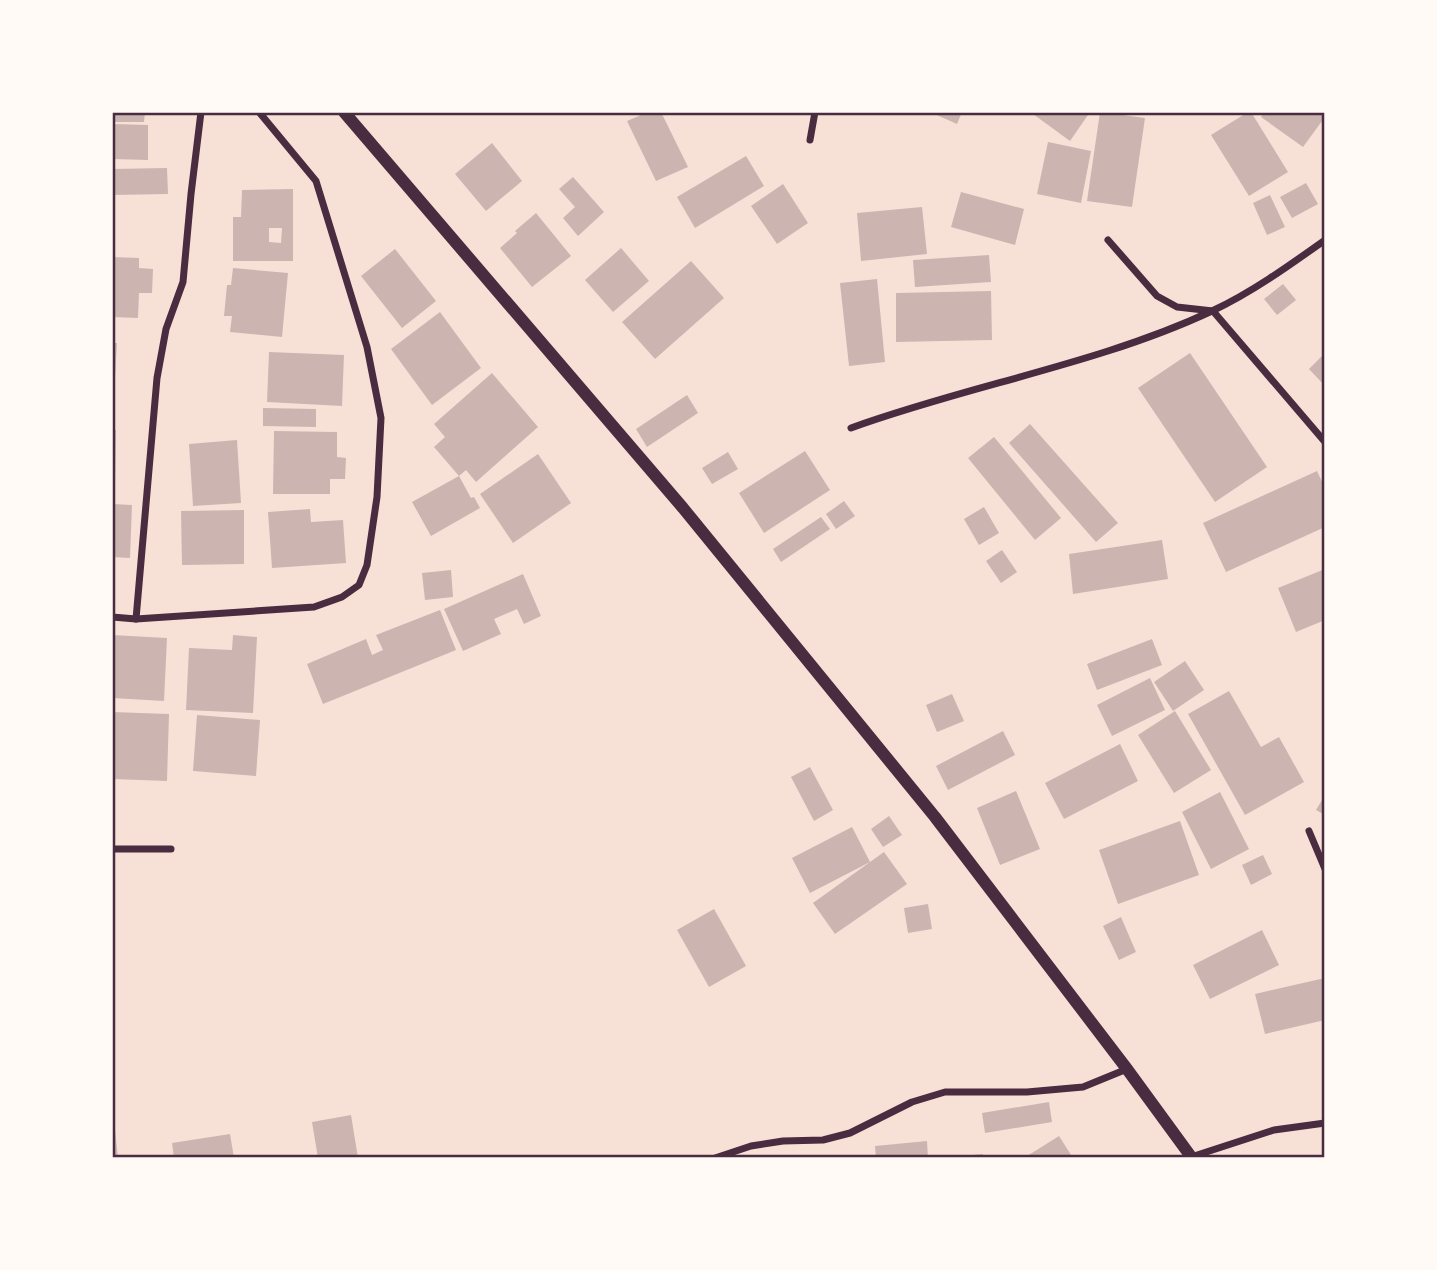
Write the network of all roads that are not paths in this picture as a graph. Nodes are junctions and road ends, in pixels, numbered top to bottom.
1 (201, 112) edge
2 (260, 112) edge
3 (344, 112) edge
4 (815, 112) edge
5 (810, 140) dead end
6 (1108, 240) dead end
7 (1325, 240) edge
8 (1213, 311) junction
9 (851, 428) dead end
10 (1325, 442) edge
11 (112, 617) edge
12 (136, 618) junction
13 (1309, 831) dead end
14 (112, 849) edge
15 (171, 849) dead end
16 (1325, 869) edge
17 (1128, 1069) junction
18 (1325, 1123) edge
19 (715, 1158) edge
20 (1192, 1158) edge

1 - 12 street
2 - 12 street
3 - 17 street
4 - 5 street
6 - 8 street
7 - 8 street
8 - 9 street
8 - 10 street
11 - 12 street
13 - 16 street
14 - 15 street
17 - 19 street
17 - 20 street
18 - 20 street

